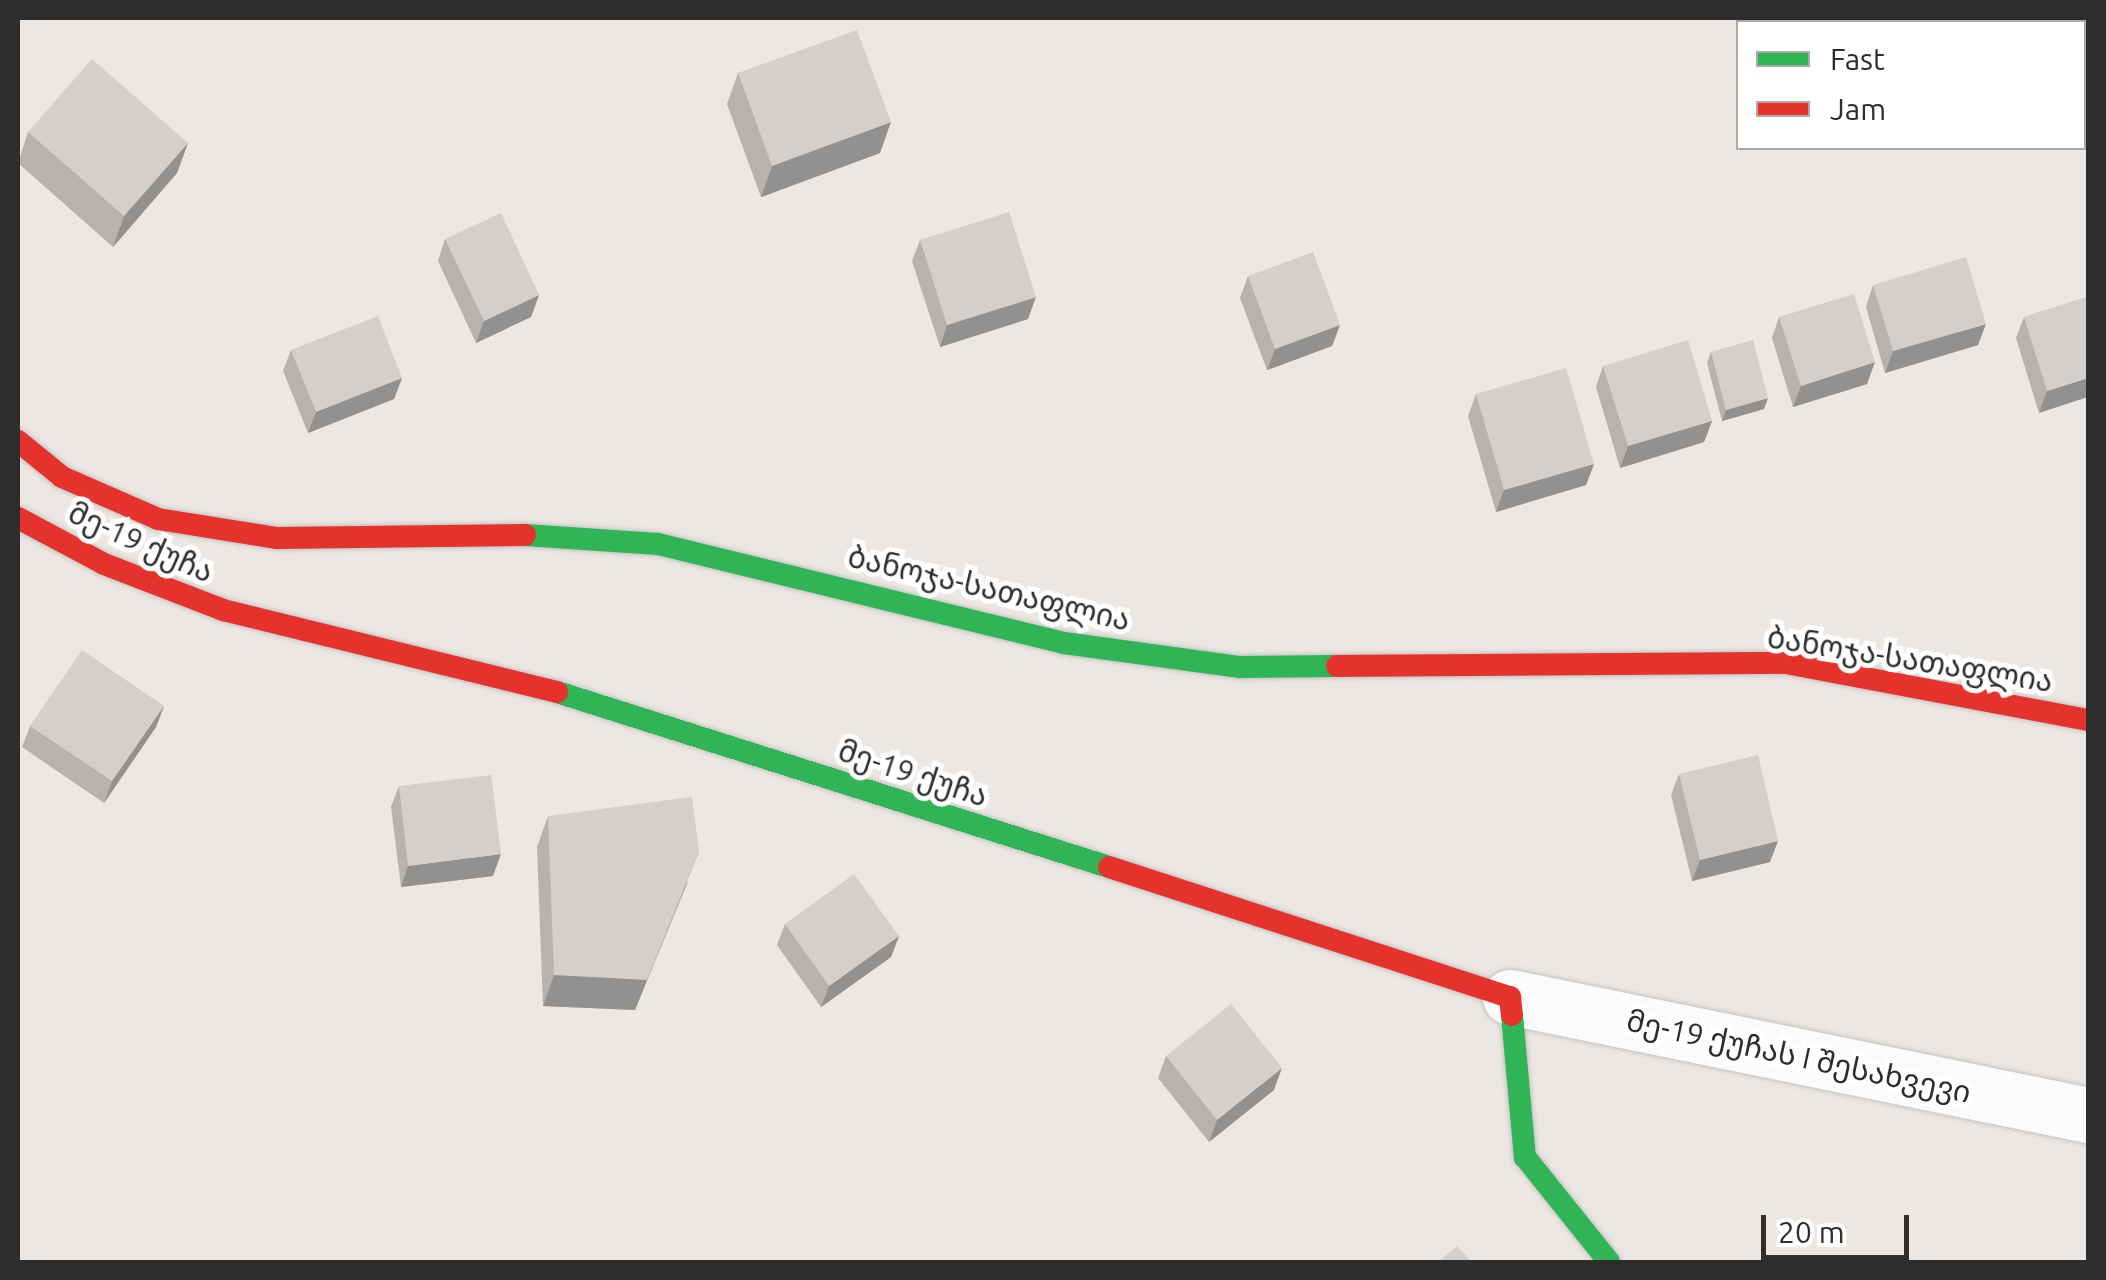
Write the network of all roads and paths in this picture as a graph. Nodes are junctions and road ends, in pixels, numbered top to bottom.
1 (18, 441) edge
2 (18, 518) edge
3 (2088, 720) edge
4 (1510, 997) junction
5 (2088, 1115) edge
6 (1609, 1262) edge

1 - 3 street, ბანოჯა-სათაფლია
2 - 4 street, მე-19 ქუჩა
4 - 5 street, მე-19 ქუჩას I შესახვევი
4 - 6 street

